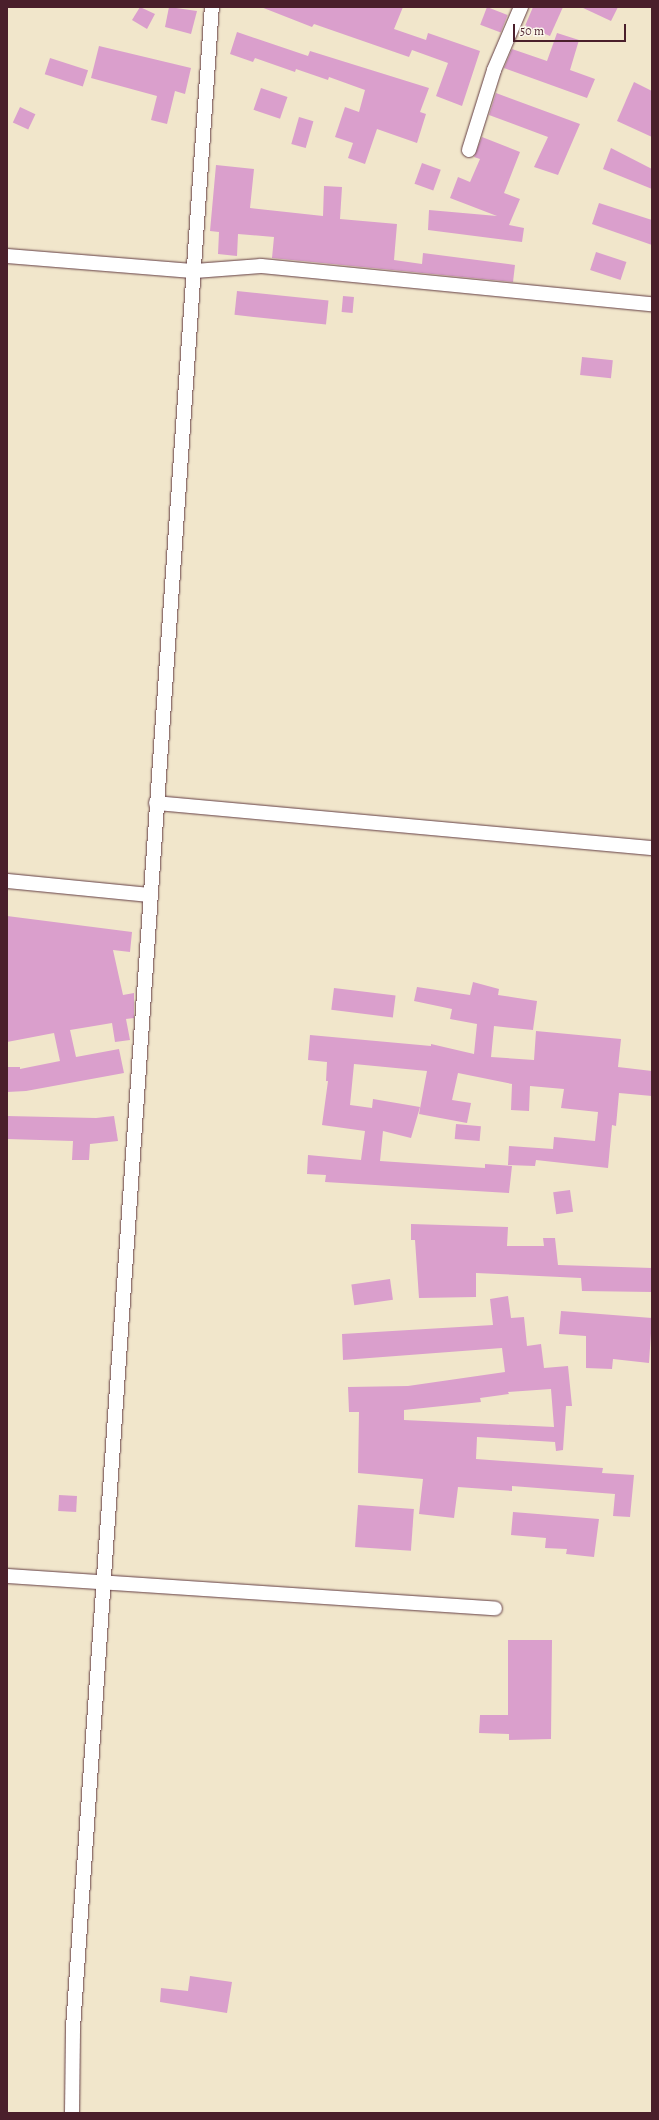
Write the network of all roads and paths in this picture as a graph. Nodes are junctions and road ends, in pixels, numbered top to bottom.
1 (212, 7) edge
2 (522, 7) edge
3 (469, 150) dead end
4 (7, 256) edge
5 (195, 271) junction
6 (652, 304) edge
7 (156, 803) junction
8 (652, 848) edge
9 (7, 881) edge
10 (150, 895) junction
11 (7, 1576) edge
12 (103, 1582) junction
13 (495, 1608) dead end
14 (72, 2113) edge

1 - 5 street
2 - 3 street
4 - 5 street
5 - 6 street
5 - 7 street
7 - 8 street
7 - 10 street
9 - 10 street
10 - 12 street
11 - 12 street
12 - 13 street
12 - 14 street

